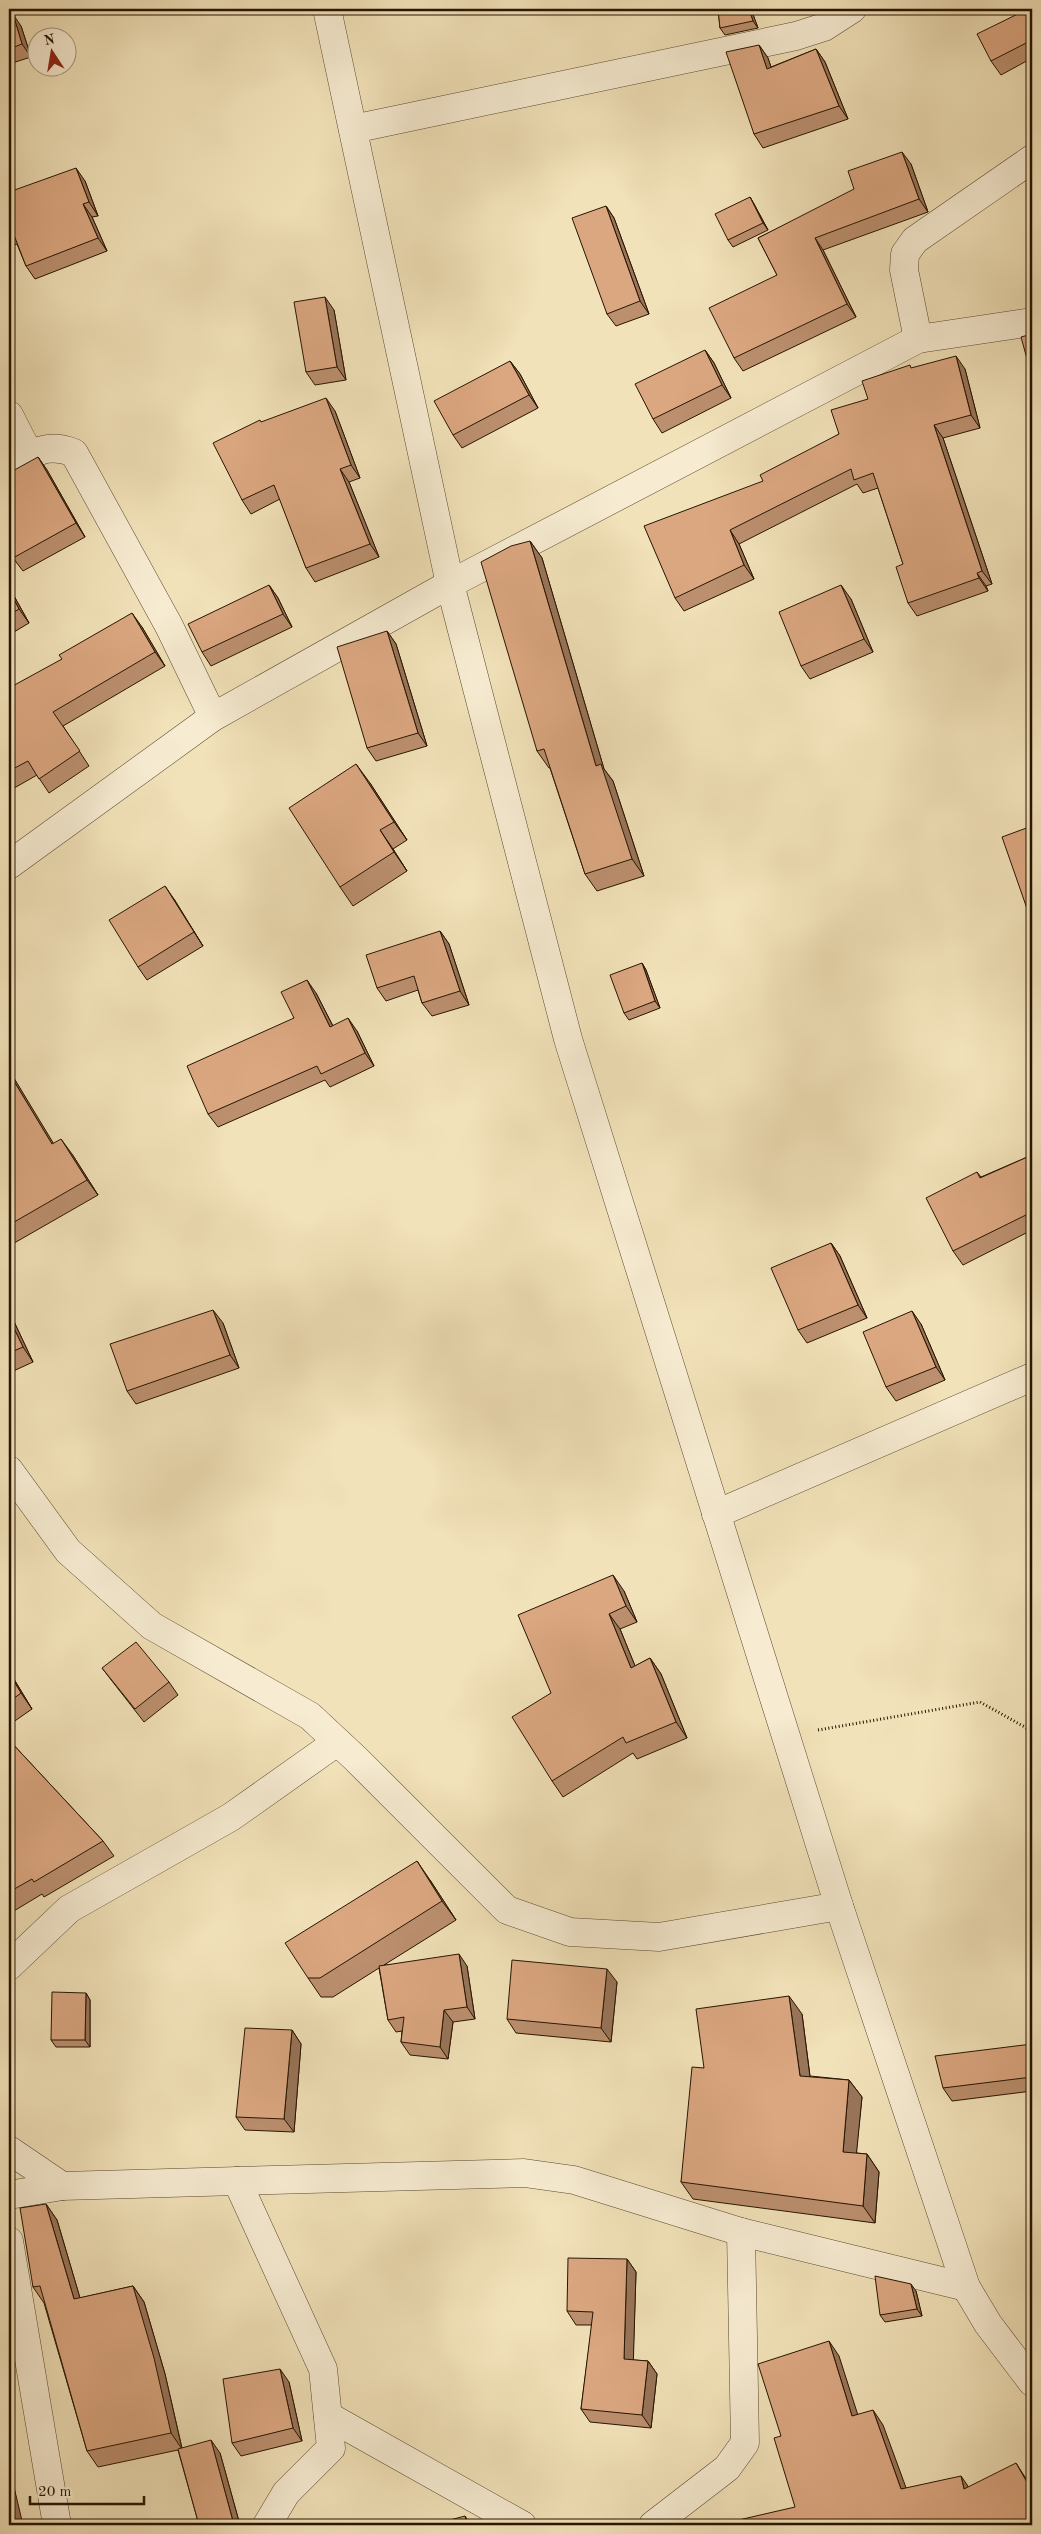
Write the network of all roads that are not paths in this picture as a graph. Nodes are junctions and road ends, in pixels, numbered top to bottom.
1 (327, 9) edge
2 (852, 9) edge
3 (352, 129) junction
4 (1032, 159) edge
5 (1032, 322) edge
6 (918, 339) junction
7 (9, 415) edge
8 (19, 461) edge
9 (450, 584) junction
10 (213, 717) junction
11 (9, 865) edge
12 (1032, 1377) edge
13 (9, 1470) edge
14 (716, 1514) junction
15 (337, 1742) junction
16 (839, 1906) junction
17 (9, 1966) edge
18 (9, 2150) edge
19 (237, 2182) junction
20 (62, 2186) junction
21 (9, 2195) edge
22 (741, 2232) junction
23 (9, 2241) edge
24 (966, 2287) junction
25 (1032, 2382) edge
26 (328, 2416) junction
27 (57, 2525) edge
28 (267, 2525) edge
29 (522, 2525) edge
30 (653, 2525) edge

1 - 3 street
2 - 3 street
3 - 9 street
4 - 6 street
5 - 6 street
6 - 9 street
7 - 8 street
8 - 10 street
9 - 10 street
9 - 14 street
10 - 11 street
12 - 14 street
13 - 15 street
14 - 16 street
15 - 16 street
15 - 17 street
16 - 24 street
18 - 20 street
19 - 20 street
19 - 22 street
19 - 26 street
20 - 21 street
22 - 24 street
22 - 30 street
23 - 27 street
24 - 25 street
26 - 28 street
26 - 29 street

